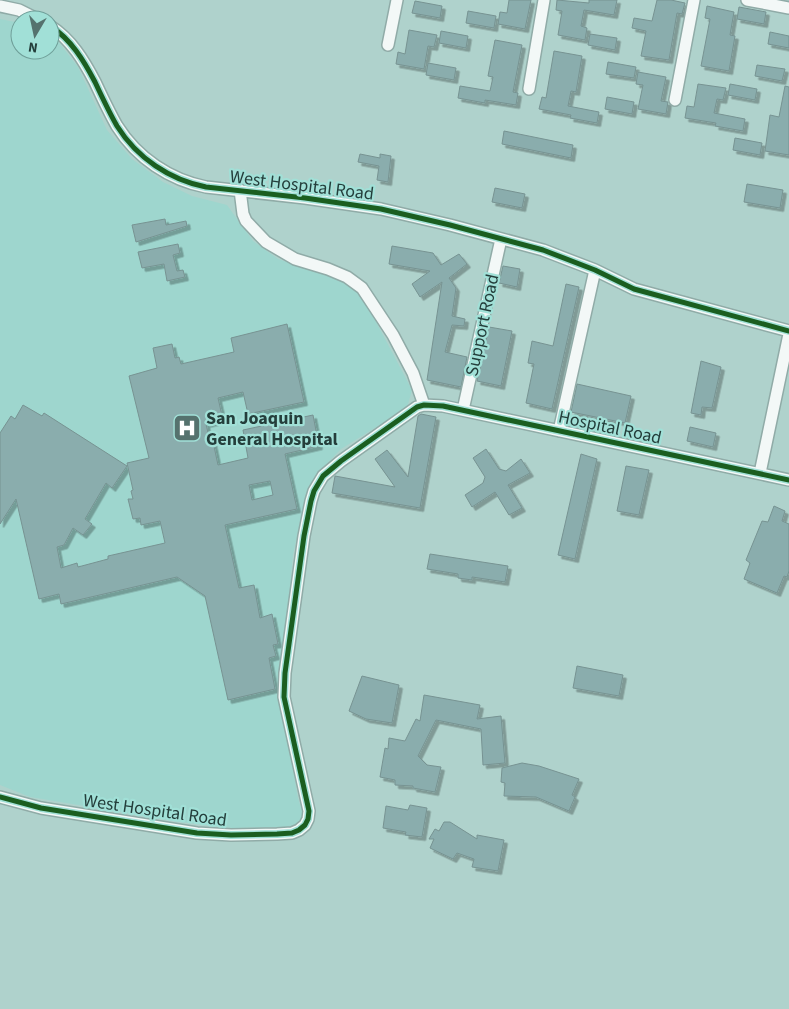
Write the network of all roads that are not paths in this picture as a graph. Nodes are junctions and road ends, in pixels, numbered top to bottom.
1 (397, 0) edge
2 (544, 0) edge
3 (694, 0) edge
4 (747, 0) edge
5 (21, 5) edge
6 (0, 6) edge
7 (789, 8) edge
8 (60, 34) edge
9 (388, 45) dead end
10 (529, 90) dead end
11 (675, 100) dead end
12 (240, 190) junction
13 (501, 239) junction
14 (595, 270) junction
15 (789, 332) edge
16 (424, 405) junction
17 (463, 410) junction
18 (559, 430) junction
19 (760, 473) junction
20 (789, 480) edge
21 (0, 797) edge

1 - 9 street
2 - 10 street
3 - 11 street
4 - 7 street
5 - 6 street
8 - 12 street, West Hospital Road
12 - 13 street, West Hospital Road
12 - 16 street, West Hospital Road
13 - 14 street, West Hospital Road
13 - 17 street, Support Road
14 - 15 street, West Hospital Road
14 - 18 street
15 - 19 street
16 - 17 street, Hospital Road
16 - 21 street, West Hospital Road
17 - 18 street, Hospital Road
18 - 19 street, Hospital Road
19 - 20 street, Hospital Road

